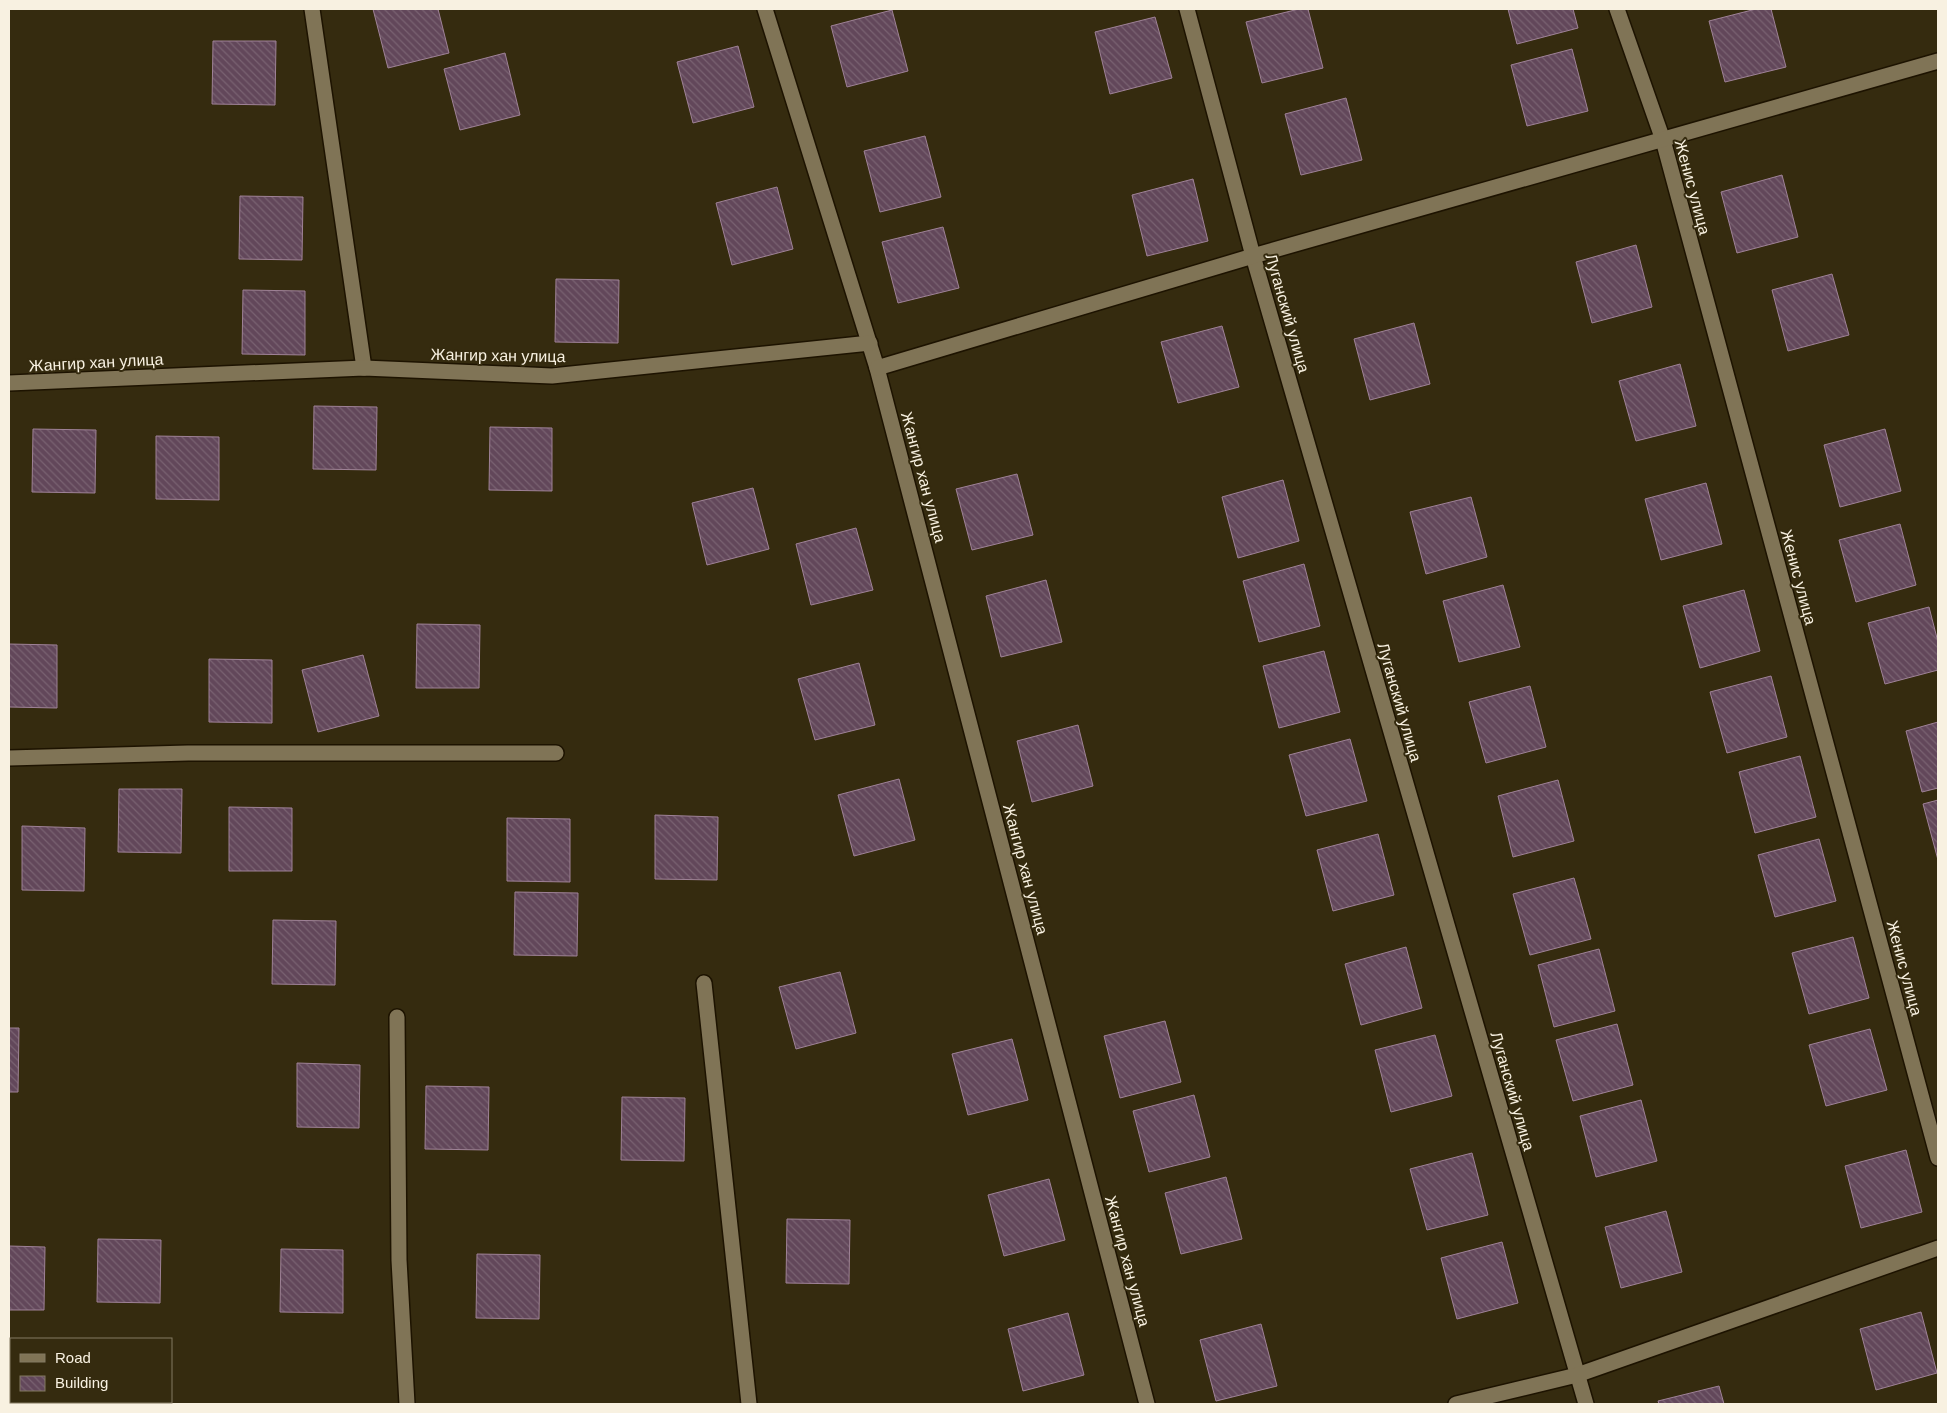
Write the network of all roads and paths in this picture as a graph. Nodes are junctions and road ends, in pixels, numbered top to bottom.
1 (312, 9) edge
2 (765, 9) edge
3 (1187, 9) edge
4 (1617, 9) edge
5 (1938, 61) edge
6 (1663, 140) junction
7 (1253, 256) junction
8 (870, 343) junction
9 (364, 368) junction
10 (878, 368) junction
11 (9, 383) edge
12 (556, 753) dead end
13 (9, 758) edge
14 (704, 983) dead end
15 (397, 1017) dead end
16 (1938, 1158) edge
17 (1938, 1248) edge
18 (1577, 1375) junction
19 (406, 1404) edge
20 (749, 1404) edge
21 (1147, 1404) edge
22 (1456, 1404) edge
23 (1586, 1404) edge

1 - 9 street
2 - 8 street, Жангир хан улица
3 - 7 street, Луганский улица
4 - 6 street, Женис улица
5 - 6 street
6 - 7 street
6 - 16 street, Женис улица
7 - 10 street
7 - 18 street, Луганский улица
8 - 9 street, Жангир хан улица
8 - 10 street, Жангир хан улица
9 - 11 street, Жангир хан улица
10 - 21 street, Жангир хан улица
12 - 13 street
14 - 20 street
15 - 19 street
17 - 18 street
18 - 22 street
18 - 23 street, Луганский улица

